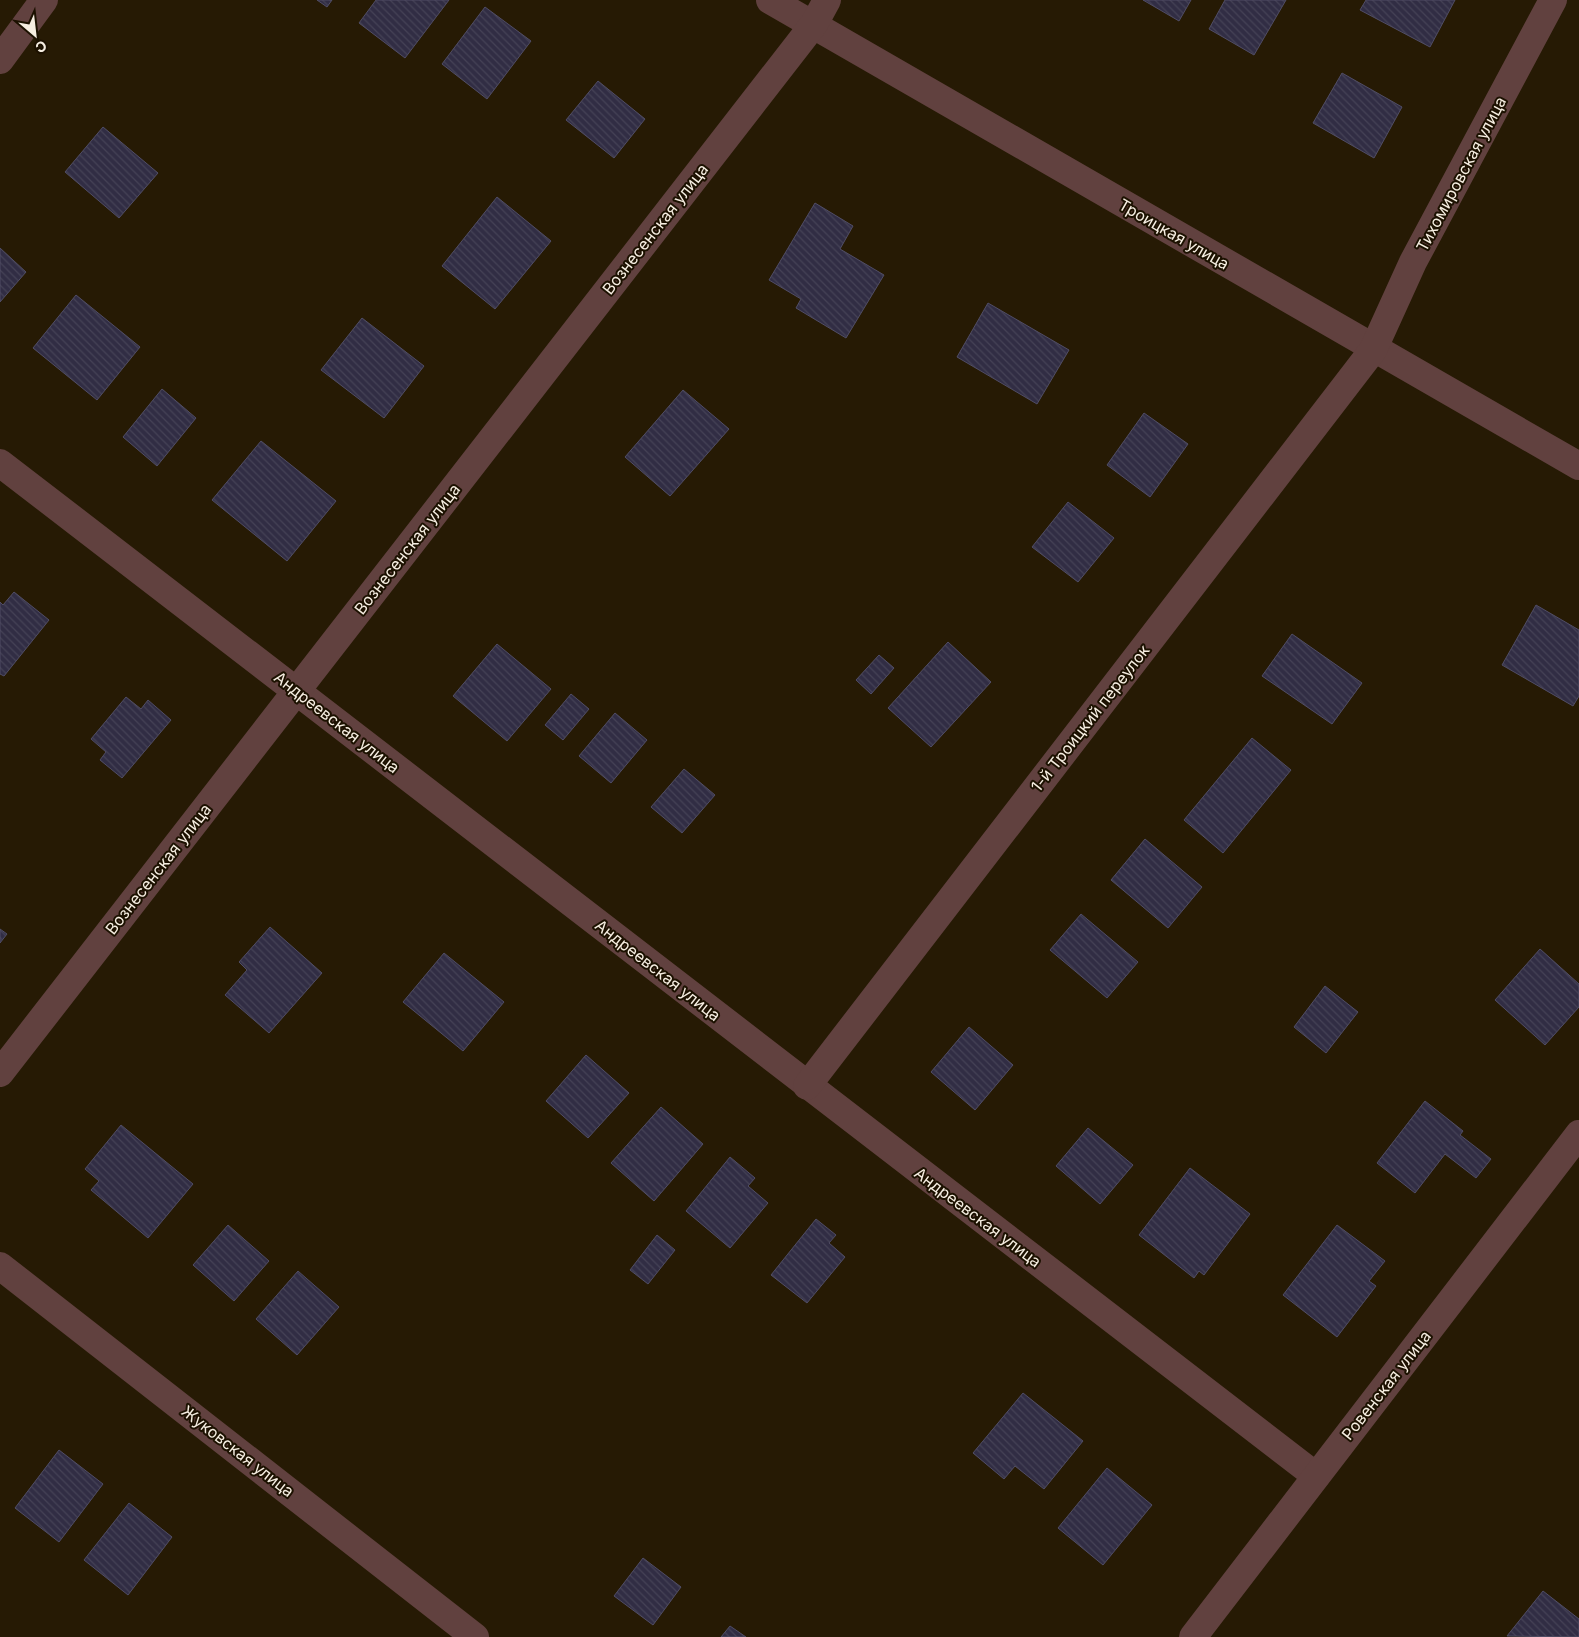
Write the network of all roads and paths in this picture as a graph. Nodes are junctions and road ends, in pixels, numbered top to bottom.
1 (44, 0) edge
2 (770, 0) edge
3 (827, 0) edge
4 (1553, 0) edge
5 (814, 24) junction
6 (0, 60) edge
7 (1373, 350) junction
8 (0, 463) edge
9 (1579, 466) edge
10 (297, 690) junction
11 (0, 1073) edge
12 (807, 1086) junction
13 (1579, 1134) edge
14 (0, 1266) edge
15 (1316, 1476) junction
16 (475, 1637) edge
17 (1193, 1637) edge

1 - 6 street
2 - 5 street, Троицкая улица
3 - 5 street, Вознесенская улица
4 - 7 street, Тихомировская улица
5 - 7 street, Троицкая улица
5 - 10 street, Вознесенская улица
7 - 9 street, Троицкая улица
7 - 12 street, 1-й Троицкий переулок
8 - 10 street, Андреевская улица
10 - 11 street, Вознесенская улица
10 - 12 street, Андреевская улица
12 - 15 street, Андреевская улица
13 - 15 street, Ровенская улица
14 - 16 street, Жуковская улица
15 - 17 street, Ровенская улица

